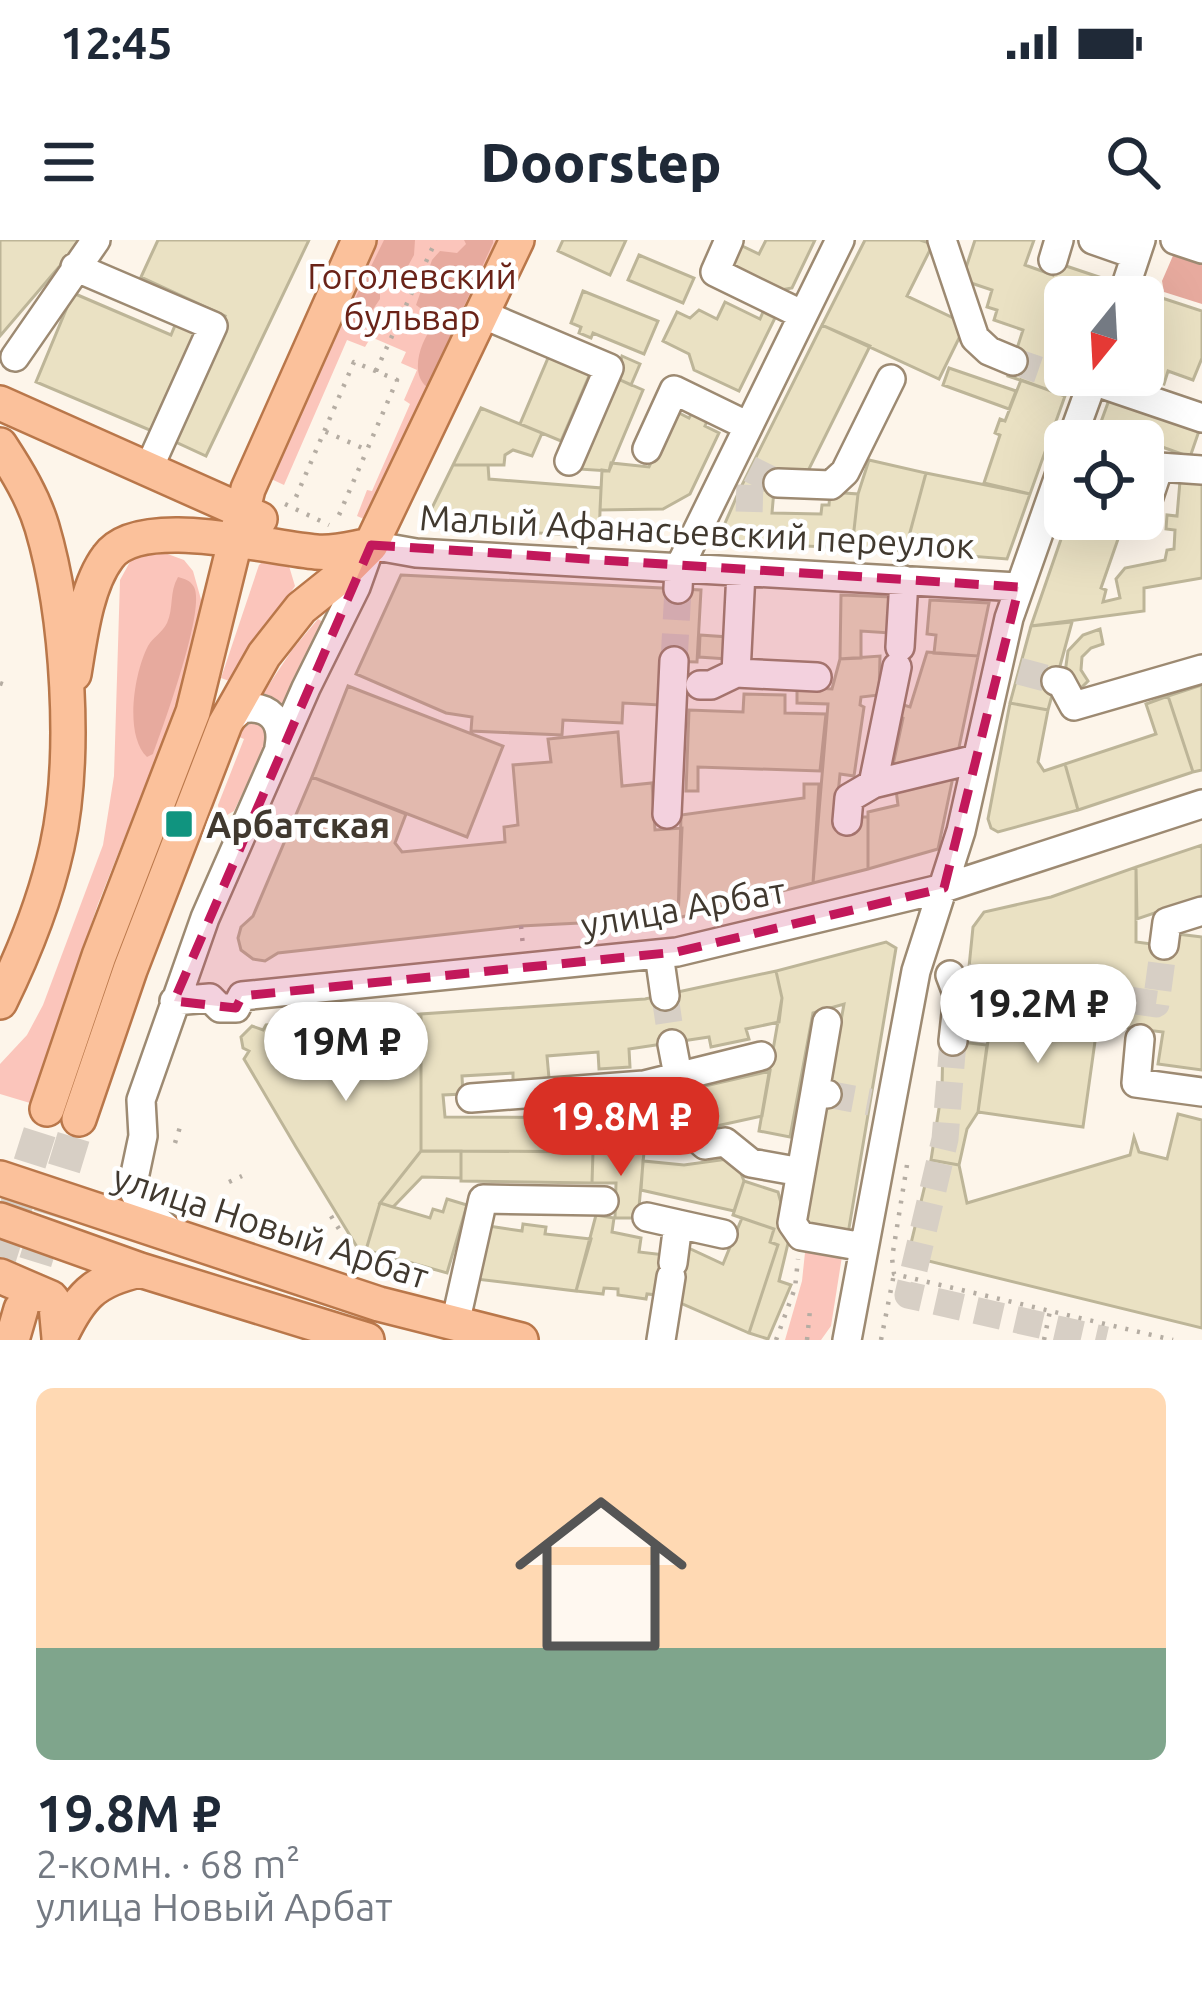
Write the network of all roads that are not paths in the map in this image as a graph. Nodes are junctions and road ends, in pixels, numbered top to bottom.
1 (96, 240) edge
2 (359, 240) edge
3 (518, 240) edge
4 (729, 240) edge
5 (840, 240) edge
6 (942, 240) edge
7 (1093, 240) edge
8 (1174, 240) edge
9 (1139, 247) edge
10 (1202, 249) edge
11 (75, 267) junction
12 (1129, 276) edge
13 (482, 314) junction
14 (803, 315) junction
15 (14, 357) dead end
16 (1013, 362) tunnel mouth
17 (891, 379) dead end
18 (1134, 396) edge
19 (0, 403) edge
20 (1202, 418) edge
21 (0, 445) edge
22 (647, 449) dead end
23 (746, 450) junction
24 (569, 461) dead end
25 (1164, 467) edge
26 (148, 470) junction
27 (1202, 470) edge
28 (10, 481) edge
29 (820, 501) dead end
30 (1044, 517) edge
31 (237, 526) junction
32 (152, 536) junction
33 (371, 544) junction
34 (316, 552) junction
35 (741, 572) junction
36 (678, 579) junction
37 (904, 580) junction
38 (1019, 587) junction
39 (301, 608) junction
40 (210, 652) junction
41 (674, 662) tunnel mouth
42 (1202, 669) edge
43 (736, 673) junction
44 (817, 676) dead end
45 (1055, 681) tunnel mouth
46 (700, 685) dead end
47 (68, 710) junction
48 (225, 724) junction
49 (278, 752) junction
50 (976, 759) junction
51 (873, 784) junction
52 (1202, 804) edge
53 (667, 814) dead end
54 (847, 821) dead end
55 (944, 888) junction
56 (1202, 911) edge
57 (1164, 946) tunnel mouth
58 (659, 954) junction
59 (916, 971) junction
60 (665, 996) tunnel mouth
61 (184, 1000) junction
62 (0, 1002) edge
63 (827, 1022) dead end
64 (1140, 1039) dead end
65 (953, 1041) tunnel mouth
66 (672, 1044) tunnel mouth
67 (761, 1056) dead end
68 (679, 1084) junction
69 (1202, 1091) edge
70 (471, 1098) dead end
71 (690, 1132) dead end
72 (801, 1172) junction
73 (0, 1178) edge
74 (604, 1201) dead end
75 (647, 1217) dead end
76 (0, 1220) edge
77 (678, 1224) junction
78 (722, 1234) dead end
79 (184, 1241) junction
80 (864, 1247) junction
81 (140, 1270) junction
82 (0, 1276) edge
83 (455, 1324) junction
84 (311, 1332) edge
85 (59, 1339) edge
86 (368, 1340) edge
87 (521, 1340) edge
88 (661, 1340) edge
89 (848, 1340) edge

1 - 11 street
2 - 31 main road
3 - 13 main road
4 - 14 street
5 - 14 street
6 - 16 street
7 - 9 street
8 - 10 street
9 - 12 street
11 - 15 street
11 - 26 street
13 - 24 street
13 - 33 main road
14 - 23 street
17 - 29 street
18 - 20 street
19 - 26 main road
21 - 28 main road
22 - 23 street
23 - 36 street
25 - 27 street
26 - 31 main road
28 - 47 main road
30 - 38 street
31 - 32 main road
31 - 34 main road
31 - 40 main road
32 - 40 main road
32 - 47 main road
33 - 34 main road
33 - 36 street, Малый Афанасьевский переулок
33 - 39 main road
33 - 49 street
34 - 39 main road
35 - 36 street, Малый Афанасьевский переулок
35 - 37 street, Малый Афанасьевский переулок
35 - 43 street
37 - 38 street, Малый Афанасьевский переулок
37 - 51 street
38 - 50 street
39 - 48 main road
40 - 48 main road
41 - 53 street
42 - 45 street
43 - 44 street
43 - 46 street
47 - 62 main road
48 - 49 street
49 - 61 street
50 - 51 street
50 - 55 street
51 - 54 street
52 - 55 street, улица Арбат
55 - 58 street, улица Арбат
55 - 59 street
56 - 57 street
58 - 60 street
58 - 61 street, улица Арбат
59 - 65 street
59 - 80 street
61 - 79 street
63 - 72 street
64 - 69 street
66 - 68 street
67 - 68 street
68 - 70 street
71 - 72 street
72 - 80 street
73 - 79 main road, улица Новый Арбат
74 - 83 street
75 - 77 street
76 - 81 main road
77 - 78 street
77 - 88 street
79 - 83 main road, улица Новый Арбат
80 - 89 street
81 - 84 main road
81 - 85 main road
82 - 85 main road
83 - 87 main road, улица Новый Арбат
84 - 86 main road

